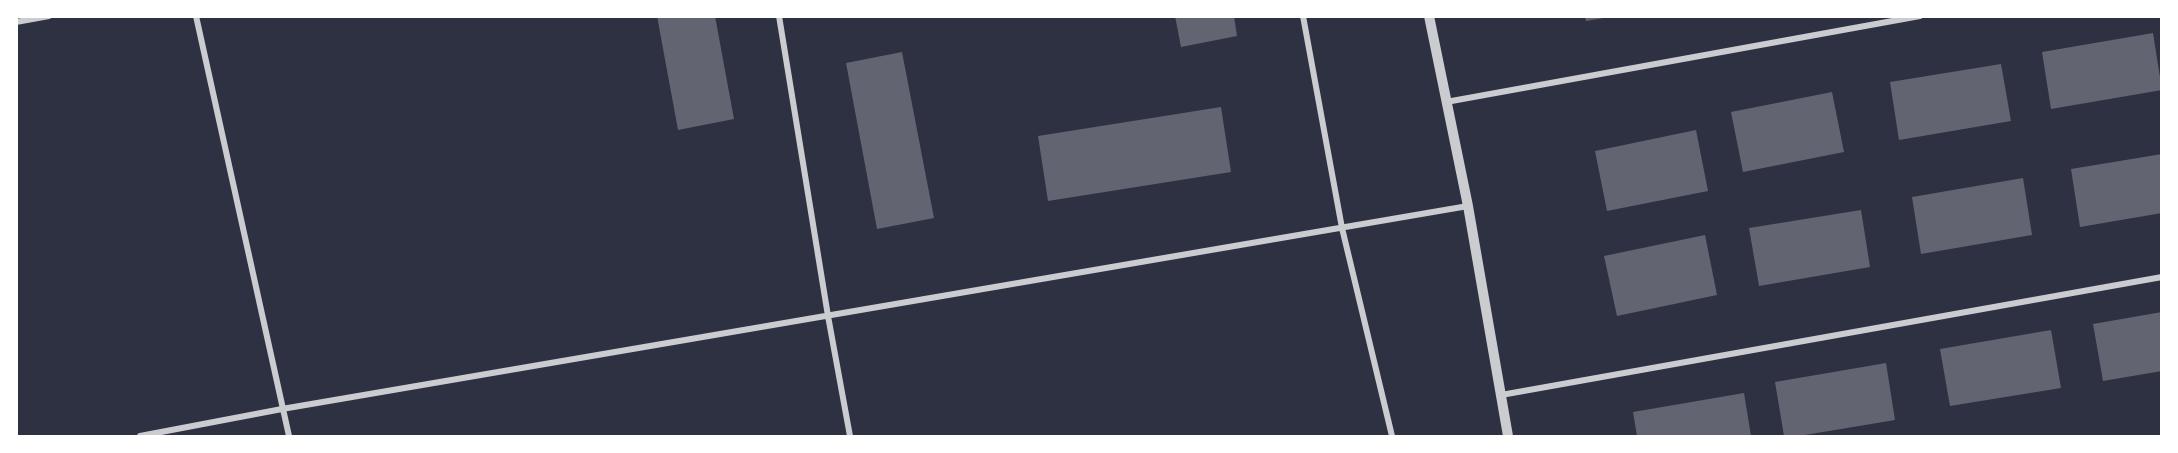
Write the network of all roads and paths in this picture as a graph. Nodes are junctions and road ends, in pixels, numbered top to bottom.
1 (50, 16) edge
2 (196, 16) edge
3 (779, 16) edge
4 (1303, 16) edge
5 (1429, 16) edge
6 (1920, 16) edge
7 (16, 22) edge
8 (1446, 102) junction
9 (1468, 206) junction
10 (1342, 228) junction
11 (2162, 277) edge
12 (828, 316) junction
13 (1501, 395) junction
14 (282, 409) junction
15 (140, 436) edge
16 (289, 436) edge
17 (850, 436) edge
18 (1392, 436) edge
19 (1508, 436) edge

1 - 7 street
2 - 14 street
3 - 12 street
4 - 10 street
5 - 8 street
6 - 8 street
8 - 9 street
9 - 10 street
9 - 13 street
10 - 12 street
10 - 18 street
11 - 13 street
12 - 14 street
12 - 17 street
13 - 19 street
14 - 15 street
14 - 16 street

